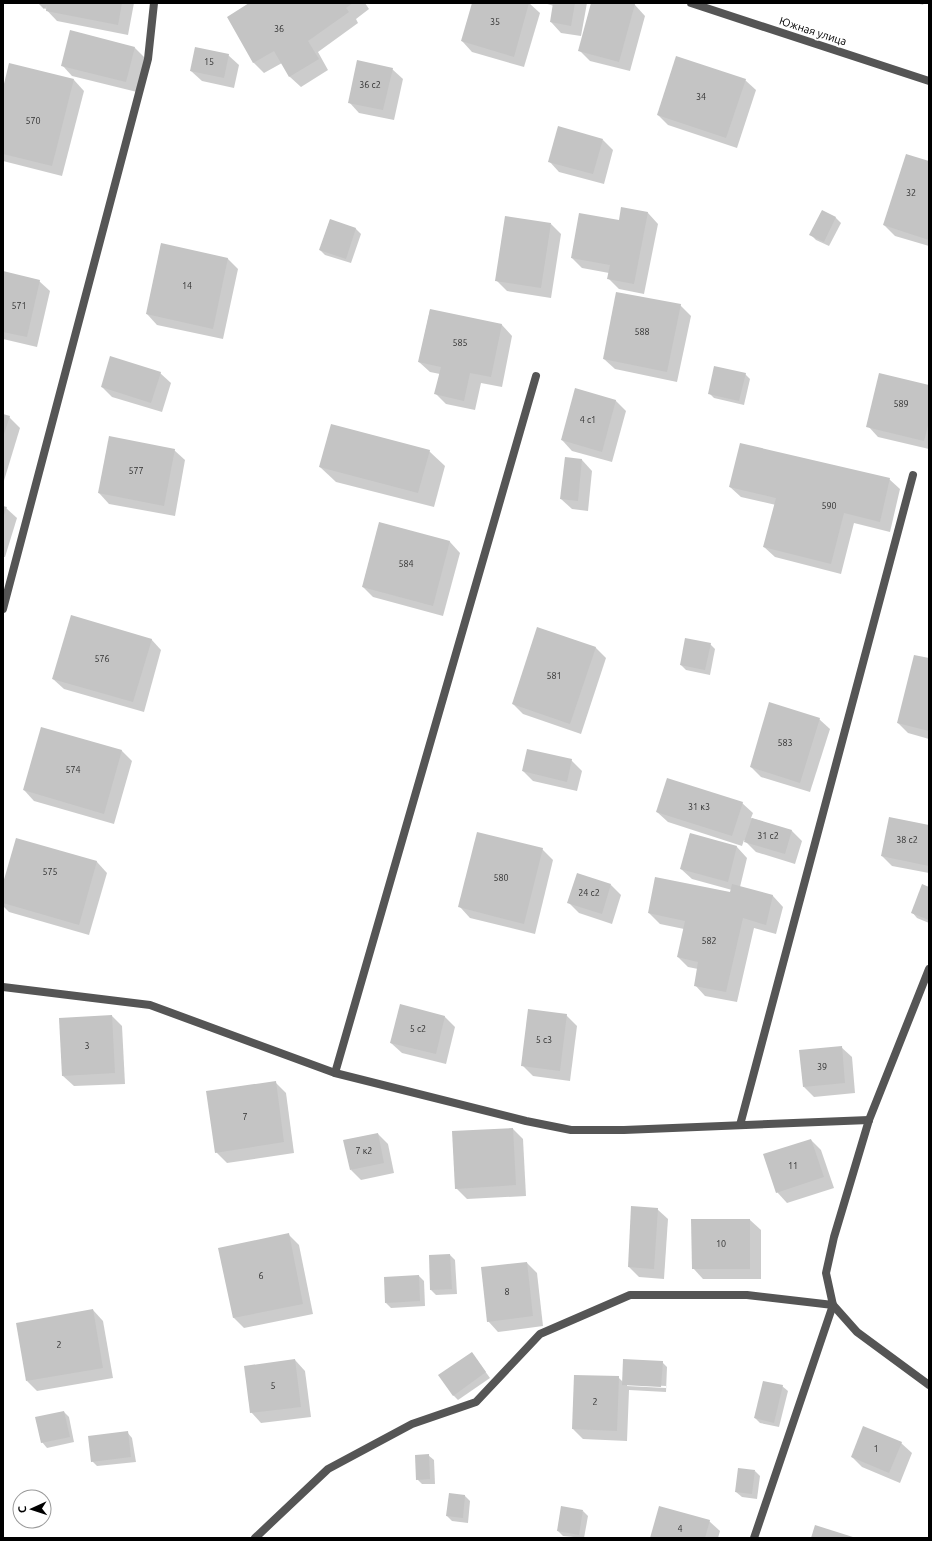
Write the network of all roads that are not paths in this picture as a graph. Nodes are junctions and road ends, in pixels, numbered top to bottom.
1 (154, 3) edge
2 (691, 3) edge
3 (929, 81) edge
4 (536, 376) dead end
5 (913, 475) dead end
6 (3, 609) edge
7 (929, 968) edge
8 (3, 987) edge
9 (335, 1073) junction
10 (869, 1120) junction
11 (740, 1125) junction
12 (833, 1305) junction
13 (929, 1385) edge
14 (255, 1538) edge
15 (754, 1538) edge

1 - 6 street
2 - 3 street, Южная улица
4 - 9 street
5 - 11 street
7 - 10 street
8 - 9 street
9 - 11 street
10 - 11 street
10 - 12 street
12 - 13 street
12 - 14 street
12 - 15 street

